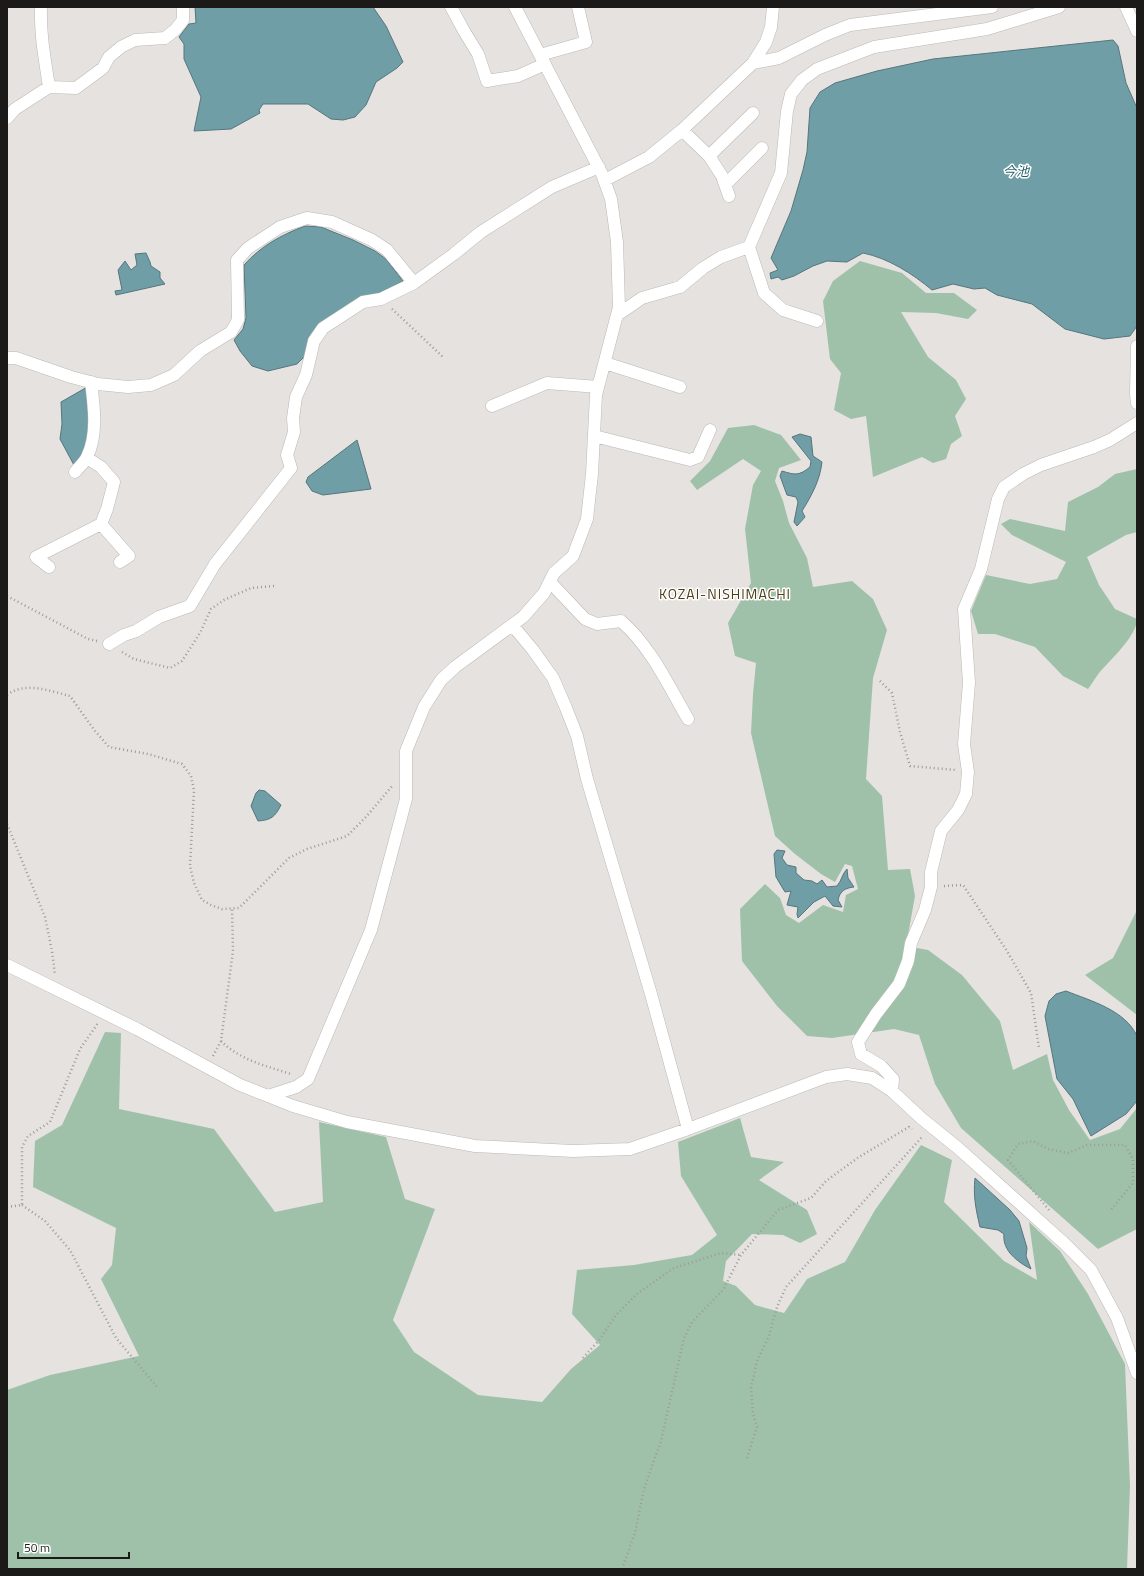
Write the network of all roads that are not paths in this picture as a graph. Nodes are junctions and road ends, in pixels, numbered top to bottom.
1 (41, 7) edge
2 (183, 7) edge
3 (452, 7) edge
4 (515, 7) edge
5 (578, 7) edge
6 (773, 7) edge
7 (992, 7) edge
8 (1059, 7) edge
9 (1126, 7) edge
10 (1137, 31) edge
11 (542, 59) junction
12 (753, 63) junction
13 (50, 87) junction
14 (752, 113) dead end
15 (7, 118) edge
16 (682, 130) junction
17 (762, 148) dead end
18 (708, 156) junction
19 (599, 167) junction
20 (605, 180) junction
21 (749, 247) junction
22 (414, 283) junction
23 (617, 315) junction
24 (817, 321) dead end
25 (1137, 346) edge
26 (7, 358) edge
27 (605, 363) junction
28 (91, 382) junction
29 (598, 387) junction
30 (680, 387) dead end
31 (1137, 403) edge
32 (492, 406) dead end
33 (1137, 423) edge
34 (710, 430) dead end
35 (594, 436) junction
36 (87, 458) junction
37 (75, 472) dead end
38 (101, 524) junction
39 (120, 562) dead end
40 (49, 567) dead end
41 (550, 582) junction
42 (513, 626) junction
43 (109, 644) dead end
44 (688, 719) dead end
45 (7, 964) edge
46 (892, 1091) junction
47 (268, 1096) junction
48 (688, 1129) junction
49 (1137, 1373) edge

1 - 13 street
2 - 13 street
3 - 11 street
4 - 11 street
5 - 11 street
6 - 12 street
7 - 12 street
8 - 21 street
9 - 10 street
11 - 19 street
12 - 16 street
13 - 15 street
14 - 18 street
16 - 18 street
16 - 20 street
17 - 18 street
19 - 20 street
19 - 22 street
20 - 23 street
21 - 23 street
21 - 24 street
22 - 28 street
22 - 43 street
23 - 27 street
25 - 31 street
26 - 28 street
27 - 29 street
27 - 30 street
28 - 36 street
29 - 32 street
29 - 35 street
33 - 46 street
34 - 35 street
35 - 41 street
36 - 37 street
36 - 38 street
38 - 39 street
38 - 40 street
41 - 42 street
41 - 44 street
42 - 47 street
42 - 48 street
45 - 47 street
46 - 48 street
46 - 49 street
47 - 48 street

